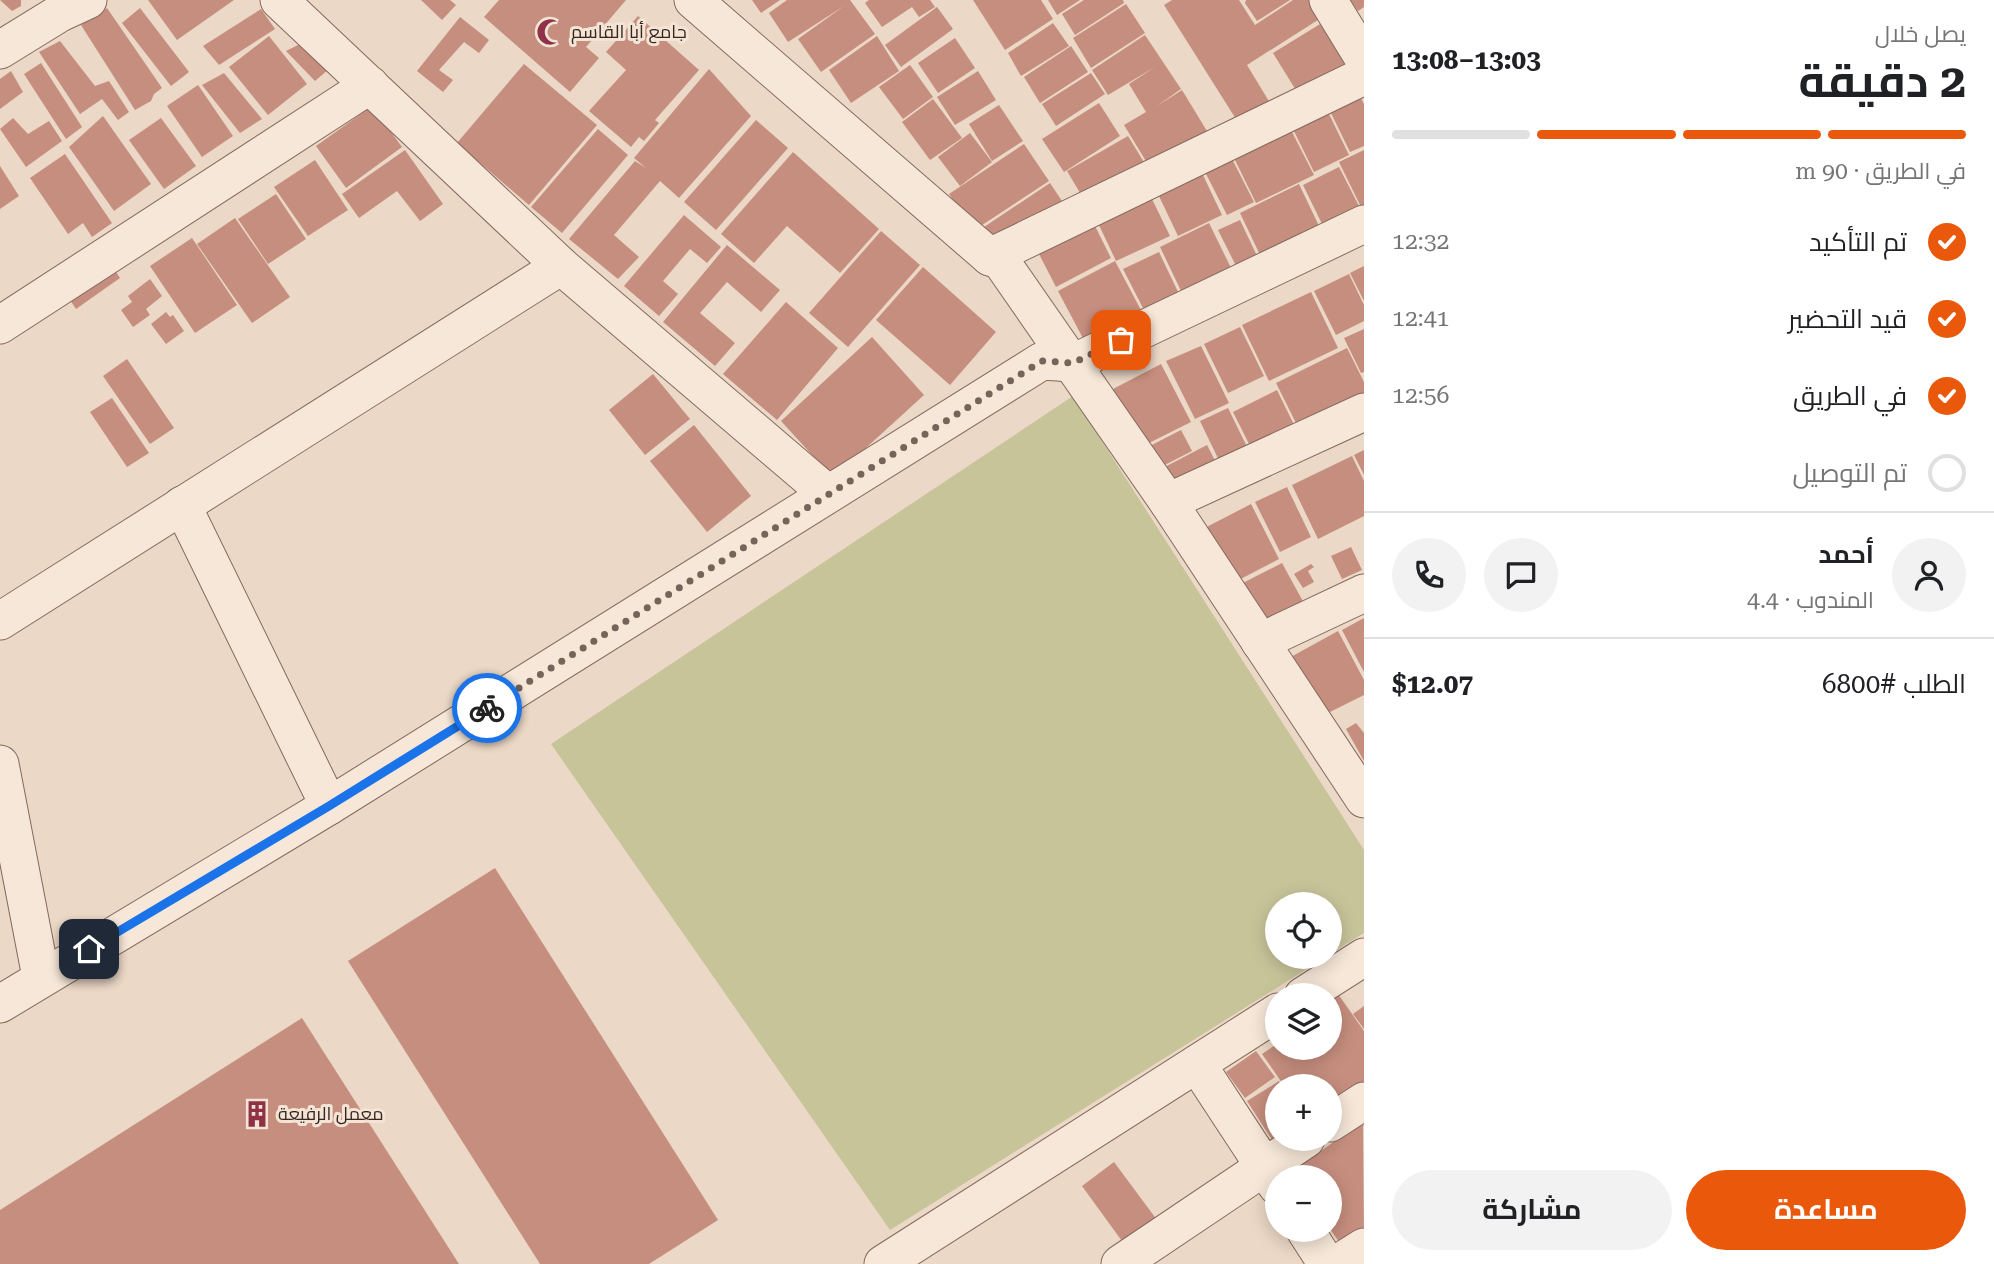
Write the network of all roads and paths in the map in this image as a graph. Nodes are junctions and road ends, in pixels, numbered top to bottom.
1 (693, 0) edge
2 (1328, 0) edge
3 (65, 4) edge
4 (296, 6) edge
5 (0, 50) edge
6 (1364, 60) edge
7 (1364, 76) edge
8 (370, 85) junction
9 (1364, 224) edge
10 (990, 257) junction
11 (561, 266) junction
12 (0, 325) edge
13 (1073, 363) junction
14 (1364, 412) edge
15 (828, 494) junction
16 (1168, 502) junction
17 (182, 505) junction
18 (1364, 593) edge
19 (0, 621) edge
20 (1261, 642) junction
21 (0, 764) edge
22 (1364, 799) edge
23 (329, 806) junction
24 (1364, 957) edge
25 (41, 977) junction
26 (1323, 983) edge
27 (0, 1004) edge
28 (1265, 1020) edge
29 (1197, 1063) junction
30 (1364, 1101) edge
31 (1342, 1116) edge
32 (1295, 1151) edge
33 (1282, 1165) edge
34 (1265, 1168) edge
35 (1265, 1180) edge
36 (1313, 1242) edge
37 (1364, 1247) edge
38 (883, 1264) edge
39 (1120, 1264) edge
40 (1327, 1264) edge
41 (1337, 1264) edge

1 - 10 street
2 - 6 street
3 - 5 street
4 - 8 street
7 - 10 street
8 - 11 street
8 - 12 street
9 - 13 street
10 - 13 street
11 - 15 street
11 - 17 street
13 - 15 street
13 - 16 street
14 - 16 street
15 - 23 street
16 - 20 street
17 - 19 street
17 - 23 street
18 - 20 street
20 - 22 street
21 - 25 street
23 - 25 street
24 - 26 street
25 - 27 street
28 - 29 street
29 - 34 street
29 - 38 street
30 - 31 street
32 - 33 street
35 - 39 street
36 - 40 street
37 - 41 street

